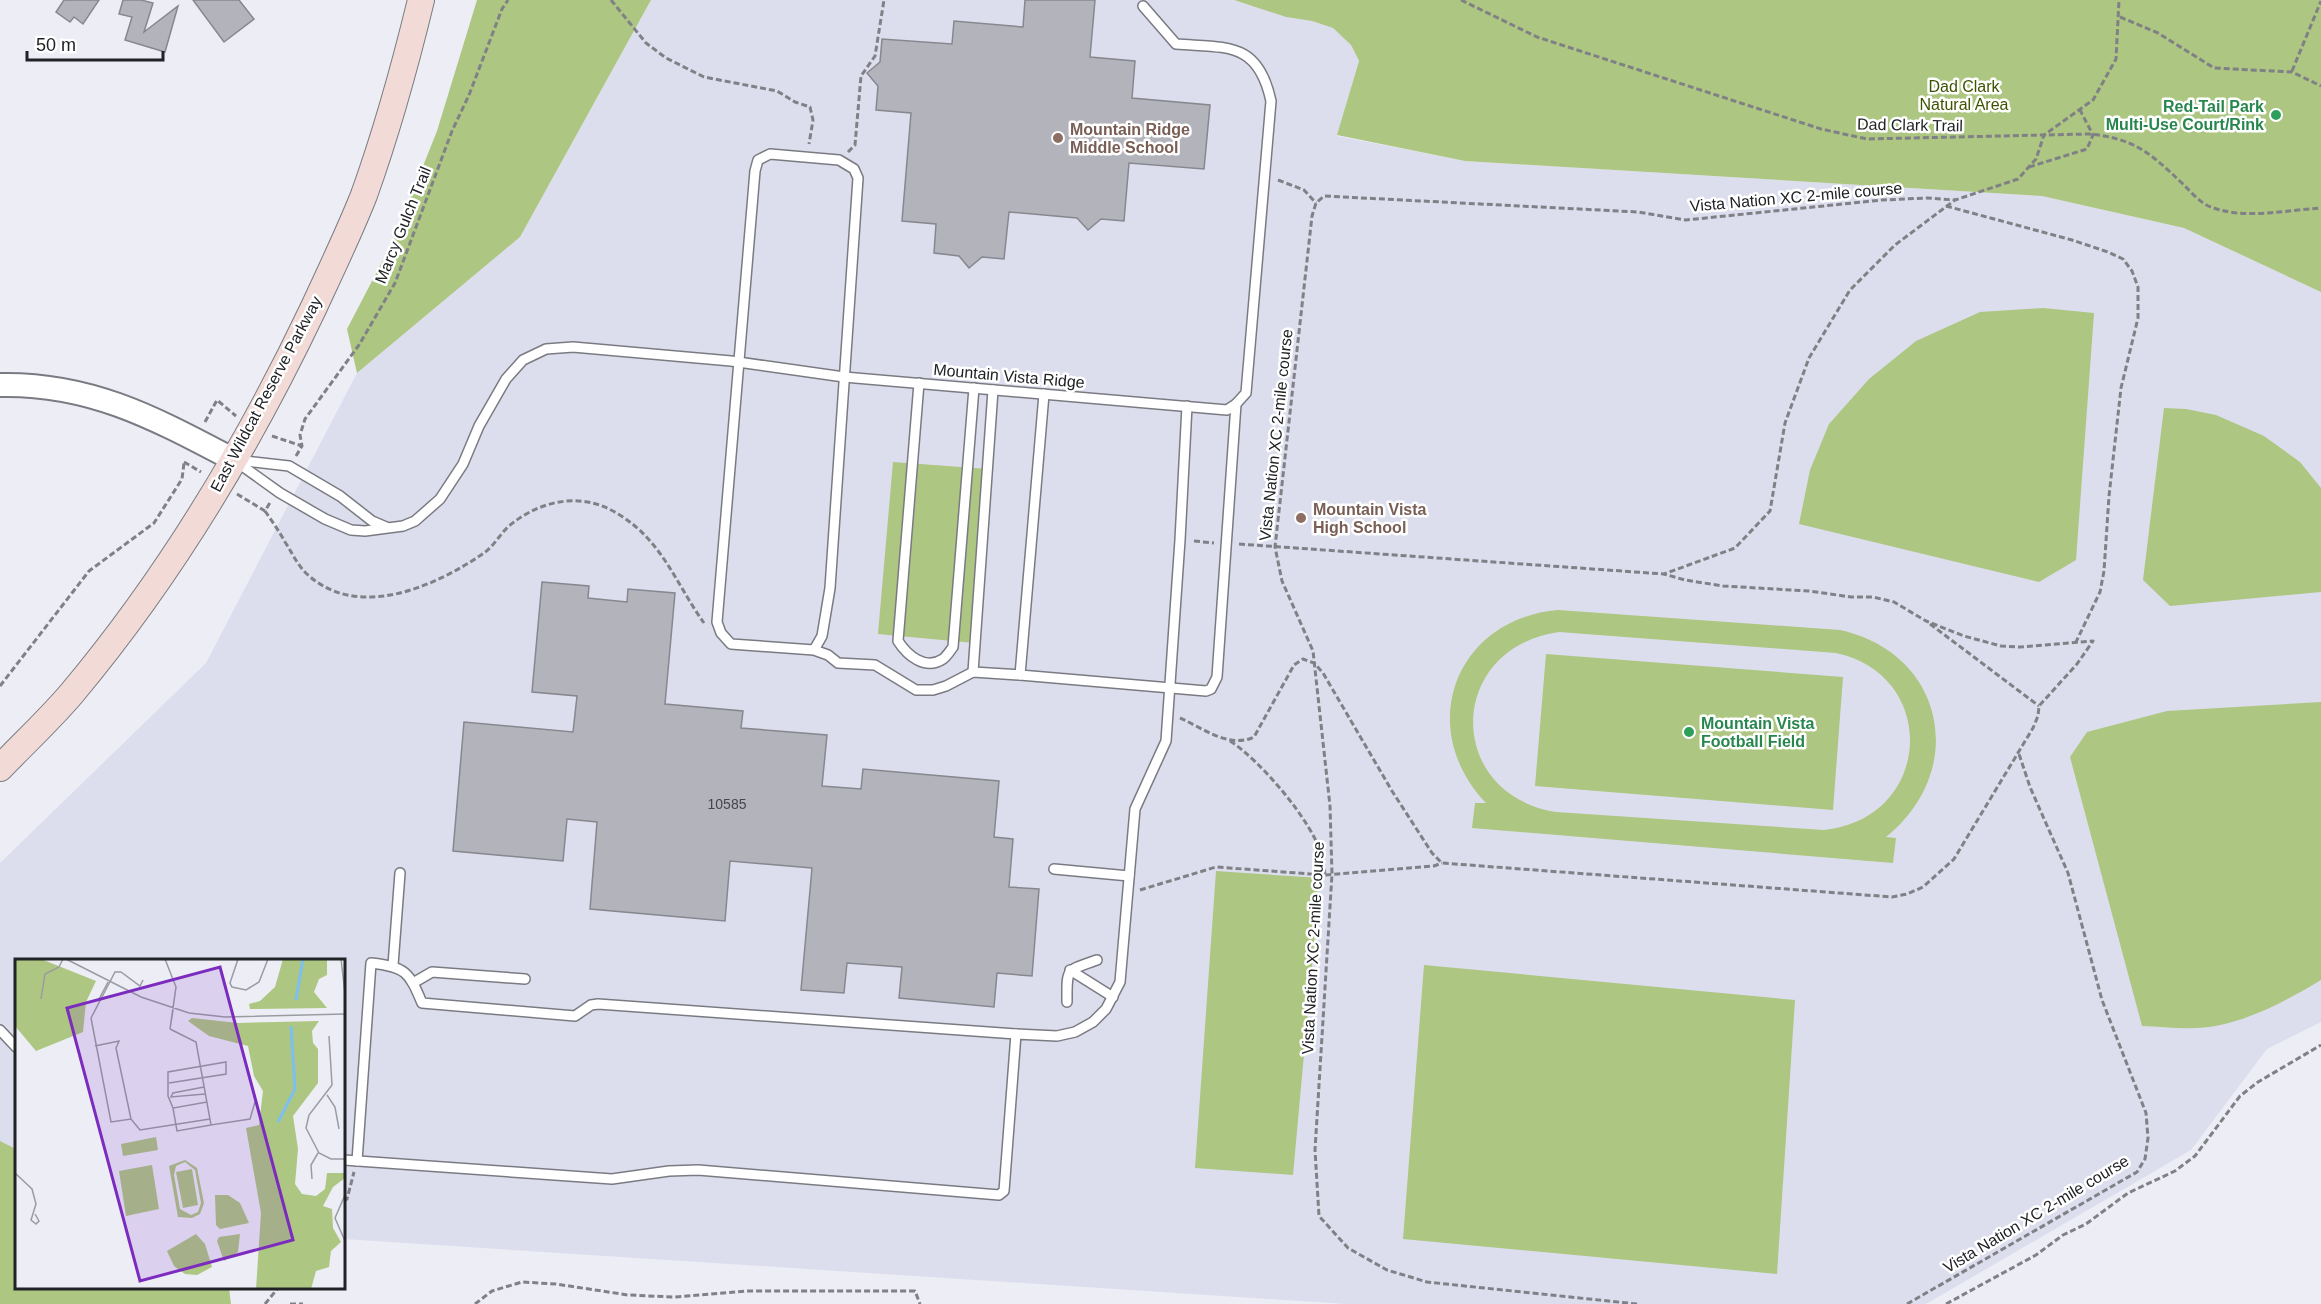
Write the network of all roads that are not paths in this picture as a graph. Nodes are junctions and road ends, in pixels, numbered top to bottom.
1 (422, 0) edge
2 (1143, 6) dead end
3 (737, 362) junction
4 (844, 376) junction
5 (919, 383) junction
6 (0, 385) edge
7 (974, 388) junction
8 (993, 390) junction
9 (1044, 394) junction
10 (1236, 404) junction
11 (1187, 406) junction
12 (234, 460) junction
13 (386, 527) junction
14 (814, 651) junction
15 (973, 672) junction
16 (1020, 675) junction
17 (1171, 688) junction
18 (0, 768) edge
19 (1054, 869) dead end
20 (400, 873) dead end
21 (1129, 876) junction
22 (1097, 960) dead end
23 (393, 965) junction
24 (1070, 970) junction
25 (525, 979) dead end
26 (413, 982) junction
27 (1113, 997) junction
28 (1067, 1002) dead end
29 (0, 1030) edge
30 (1016, 1034) junction
31 (15, 1046) edge
32 (345, 1160) edge
33 (357, 1161) junction

1 - 12 main road, East Wildcat Reserve Parkway
2 - 10 lane
3 - 4 lane, Mountain Vista Ridge
3 - 4 lane
3 - 13 lane, Mountain Vista Ridge
3 - 14 lane
4 - 5 lane, Mountain Vista Ridge
4 - 14 lane
5 - 7 lane, Mountain Vista Ridge
5 - 7 lane
6 - 12 street
7 - 8 lane, Mountain Vista Ridge
8 - 9 lane, Mountain Vista Ridge
8 - 15 lane
9 - 11 lane, Mountain Vista Ridge
9 - 16 lane
10 - 11 lane, Mountain Vista Ridge
10 - 17 lane
11 - 17 lane
12 - 13 lane
12 - 13 lane, Mountain Vista Ridge
12 - 18 main road, East Wildcat Reserve Parkway
14 - 15 lane
15 - 16 lane
16 - 17 lane
17 - 21 lane
19 - 21 lane
20 - 23 lane
21 - 27 lane
22 - 24 lane
23 - 26 lane
23 - 33 lane
24 - 27 lane
24 - 28 lane
25 - 26 lane
26 - 30 lane
27 - 30 lane
29 - 31 lane
30 - 33 lane
32 - 33 lane

